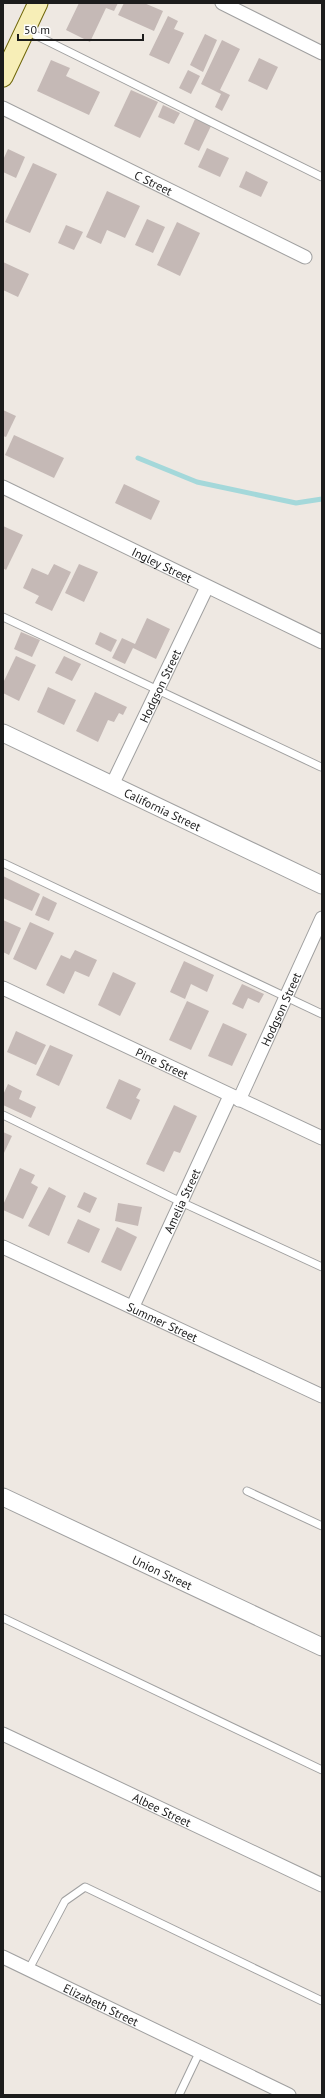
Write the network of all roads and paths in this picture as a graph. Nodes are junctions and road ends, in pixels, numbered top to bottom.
1 (38, 3) edge
2 (222, 3) edge
3 (25, 30) junction
4 (322, 53) edge
5 (3, 77) edge
6 (3, 108) edge
7 (322, 177) edge
8 (305, 257) dead end
9 (3, 487) edge
10 (207, 587) junction
11 (3, 617) edge
12 (322, 642) edge
13 (157, 691) junction
14 (3, 733) edge
15 (321, 767) edge
16 (112, 785) junction
17 (3, 864) edge
18 (322, 885) edge
19 (322, 918) edge
20 (3, 988) edge
21 (286, 998) junction
22 (322, 1014) edge
23 (235, 1098) junction
24 (3, 1115) edge
25 (322, 1138) edge
26 (181, 1202) junction
27 (3, 1247) edge
28 (322, 1267) edge
29 (133, 1306) junction
30 (322, 1396) edge
31 (247, 1491) dead end
32 (3, 1497) edge
33 (322, 1526) edge
34 (3, 1618) edge
35 (322, 1647) edge
36 (3, 1734) edge
37 (322, 1770) edge
38 (322, 1885) edge
39 (3, 1957) edge
40 (30, 1969) junction
41 (322, 2000) edge
42 (199, 2053) junction
43 (179, 2095) edge
44 (289, 2095) edge

1 - 3 main road
2 - 4 street
3 - 5 main road
3 - 7 lane
6 - 8 street, C Street
9 - 10 street, Ingley Street
10 - 12 street, Ingley Street
10 - 13 street, Hodgson Street
11 - 13 lane
13 - 15 lane
13 - 16 street, Hodgson Street
14 - 16 street, California Street
16 - 18 street, California Street
17 - 21 lane
19 - 21 street, Hodgson Street
20 - 23 street, Pine Street
21 - 22 lane
21 - 23 street, Hodgson Street
23 - 25 street, Pine Street
23 - 26 street, Amelia Street
24 - 26 lane
26 - 28 lane
26 - 29 street, Amelia Street
27 - 29 street, Summer Street
29 - 30 street, Summer Street
31 - 33 lane
32 - 35 street, Union Street
34 - 37 lane
36 - 38 street, Albee Street
39 - 40 street, Elizabeth Street
40 - 41 lane
40 - 42 street, Elizabeth Street
42 - 43 lane
42 - 44 street, Elizabeth Street

